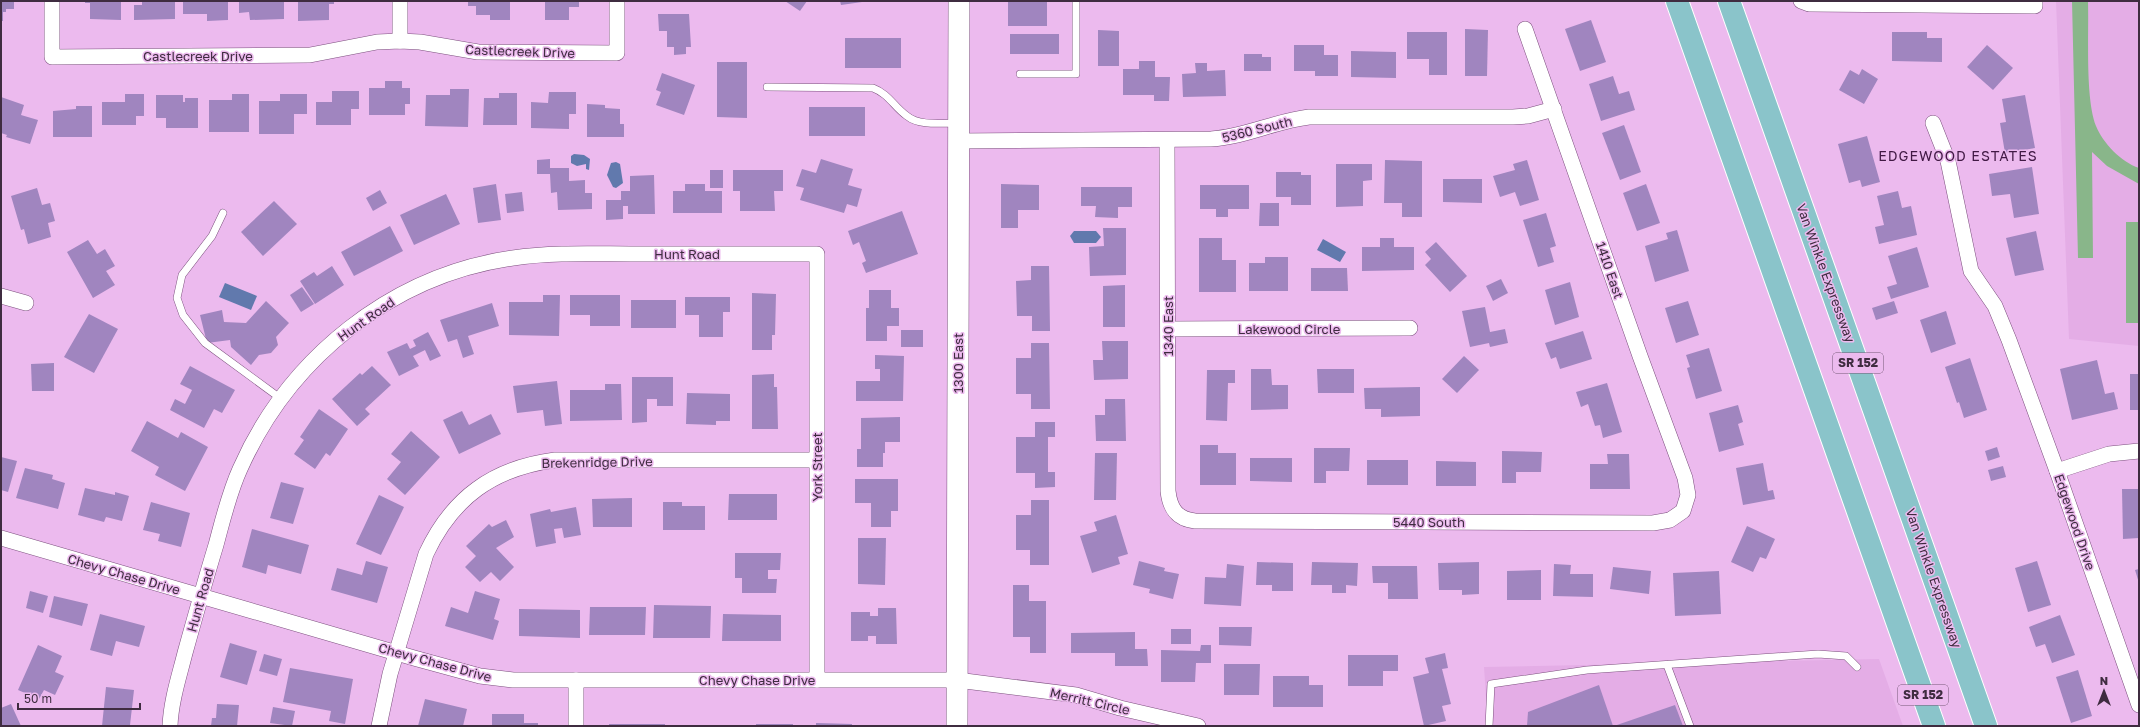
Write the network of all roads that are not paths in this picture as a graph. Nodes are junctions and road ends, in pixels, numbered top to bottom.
1 (52, 1) edge
2 (617, 1) edge
3 (959, 1) edge
4 (1076, 1) edge
5 (1677, 1) edge
6 (1729, 1) edge
7 (1801, 1) edge
8 (2035, 1) edge
9 (400, 2) dead end
10 (1525, 29) dead end
11 (400, 41) junction
12 (1020, 74) dead end
13 (767, 87) dead end
14 (1554, 109) junction
15 (1933, 123) dead end
16 (958, 132) junction
17 (1167, 140) junction
18 (223, 213) dead end
19 (817, 254) joint
20 (1, 296) edge
21 (26, 303) dead end
22 (1410, 328) dead end
23 (1168, 329) junction
24 (280, 398) junction
25 (2139, 451) edge
26 (817, 460) junction
27 (2057, 471) junction
28 (1683, 511) joint
29 (1174, 512) joint
30 (2, 543) edge
31 (200, 597) junction
32 (396, 652) junction
33 (1667, 665) junction
34 (1857, 667) dead end
35 (576, 680) junction
36 (817, 680) junction
37 (957, 680) junction
38 (2135, 683) edge
39 (2139, 705) edge
40 (170, 726) edge
41 (378, 726) edge
42 (576, 726) edge
43 (957, 726) edge
44 (1198, 726) edge
45 (1489, 726) edge
46 (1690, 726) edge
47 (1934, 726) edge
48 (1986, 726) edge

1 - 11 street, Castlecreek Drive
2 - 11 street, Castlecreek Drive
3 - 16 main road, 1300 East
4 - 12 lane
5 - 47 main road, SR 152
6 - 48 main road, Van Winkle Expressway / SR 152
7 - 8 street
9 - 11 street
10 - 14 street, 1410 East
13 - 16 lane
14 - 17 street, 5360 South
14 - 28 street, 1410 East
15 - 27 street, Edgewood Drive
16 - 17 street, 5360 South
16 - 37 main road, 1300 East
17 - 23 street, 1340 East
18 - 24 lane
19 - 24 street, Hunt Road
19 - 26 street, York Street
20 - 21 street
22 - 23 street, Lakewood Circle
23 - 29 street, 1340 East
24 - 31 street, Hunt Road
25 - 27 street
26 - 32 street, Brekenridge Drive
26 - 36 street, York Street
27 - 38 street, Edgewood Drive
28 - 29 street, 5440 South
30 - 31 street, Chevy Chase Drive
31 - 32 street, Chevy Chase Drive
31 - 40 street, Hunt Road
32 - 35 street, Chevy Chase Drive
32 - 41 street, Brekenridge Drive
33 - 34 lane
33 - 45 lane
33 - 46 lane
35 - 36 street, Chevy Chase Drive
35 - 42 street
36 - 37 street, Chevy Chase Drive
37 - 43 main road, 1300 East
37 - 44 street, Merritt Circle
38 - 39 street, Edgewood Drive

